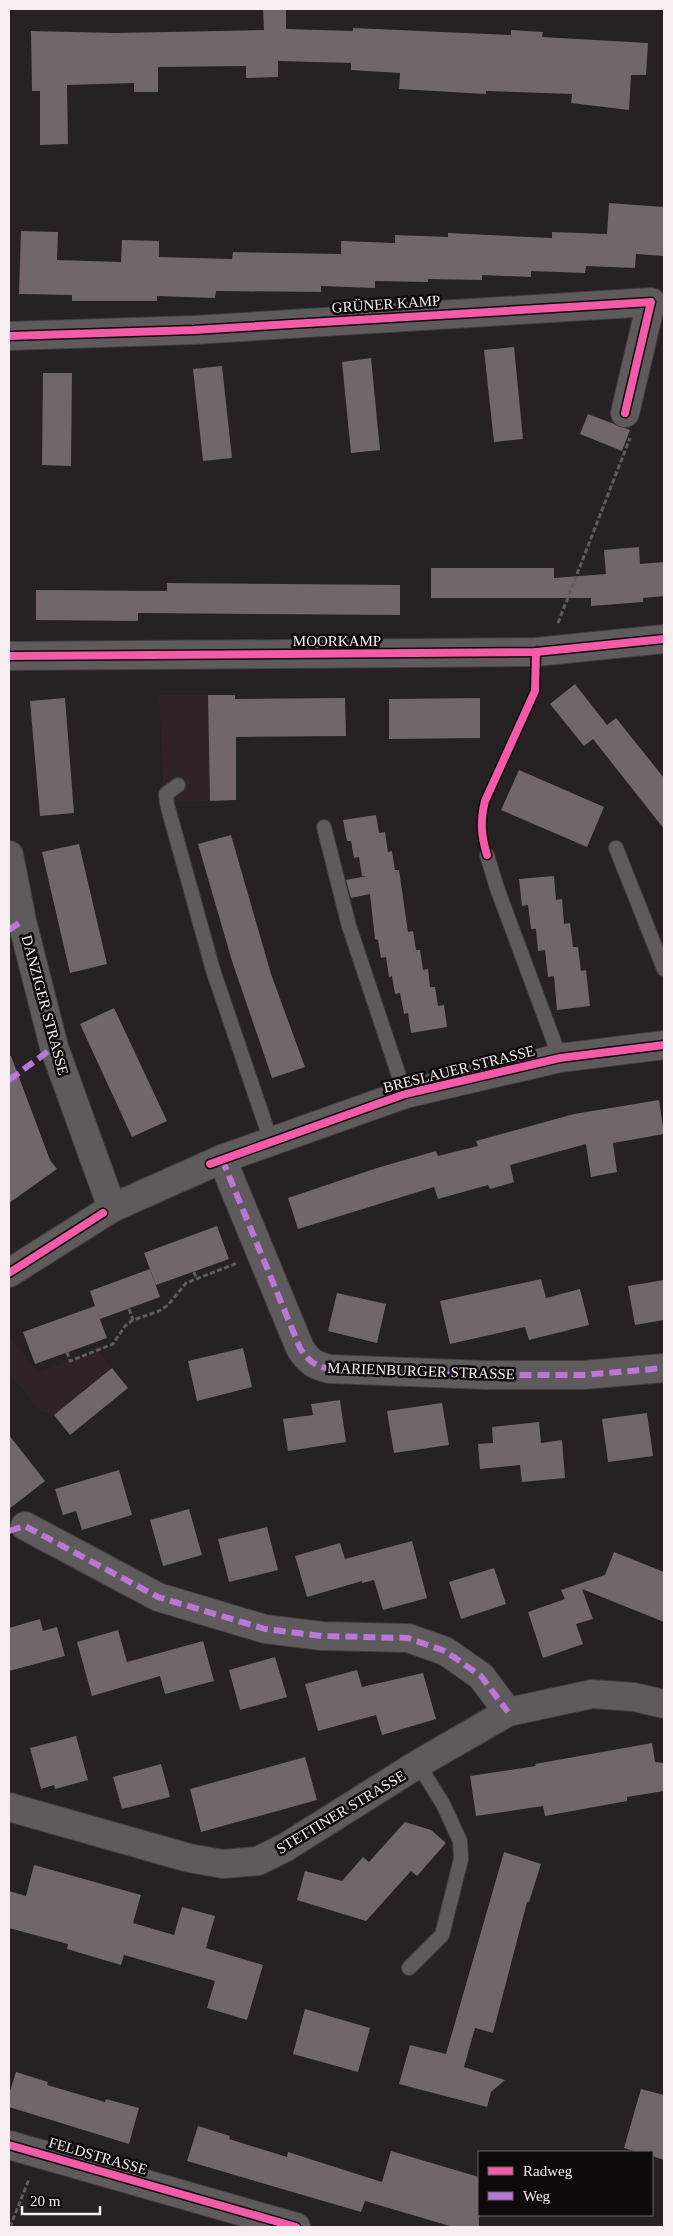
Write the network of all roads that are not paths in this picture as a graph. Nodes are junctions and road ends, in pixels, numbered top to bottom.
1 (9, 336) edge
2 (625, 413) dead end
3 (664, 639) edge
4 (9, 656) edge
5 (178, 785) dead end
6 (324, 827) dead end
7 (616, 848) dead end
8 (487, 855) dead end
9 (9, 856) edge
10 (664, 969) edge
11 (664, 1044) edge
12 (560, 1058) junction
13 (405, 1094) junction
14 (271, 1141) junction
15 (222, 1159) junction
16 (112, 1208) junction
17 (9, 1272) edge
18 (664, 1368) edge
19 (25, 1526) dead end
20 (664, 1704) edge
21 (508, 1712) junction
22 (418, 1764) junction
23 (9, 1807) edge
24 (409, 1968) dead end
25 (9, 2145) edge
26 (296, 2227) edge

1 - 2 street, GRÜNER KAMP
3 - 4 street, MOORKAMP
5 - 14 lane
6 - 13 lane, BRESLAUER STRASSE
7 - 10 lane
8 - 12 lane, BRESLAUER STRASSE
9 - 16 street, DANZIGER STRASSE
11 - 12 street, BRESLAUER STRASSE
12 - 13 street, BRESLAUER STRASSE
13 - 14 street, BRESLAUER STRASSE
14 - 15 street, BRESLAUER STRASSE
15 - 16 street, BRESLAUER STRASSE
15 - 18 street, MARIENBURGER STRASSE
16 - 17 street, BRESLAUER STRASSE
19 - 21 street
20 - 21 street, STETTINER STRASSE
21 - 22 street, STETTINER STRASSE
22 - 23 street, STETTINER STRASSE
22 - 24 lane
25 - 26 street, FELDSTRASSE

